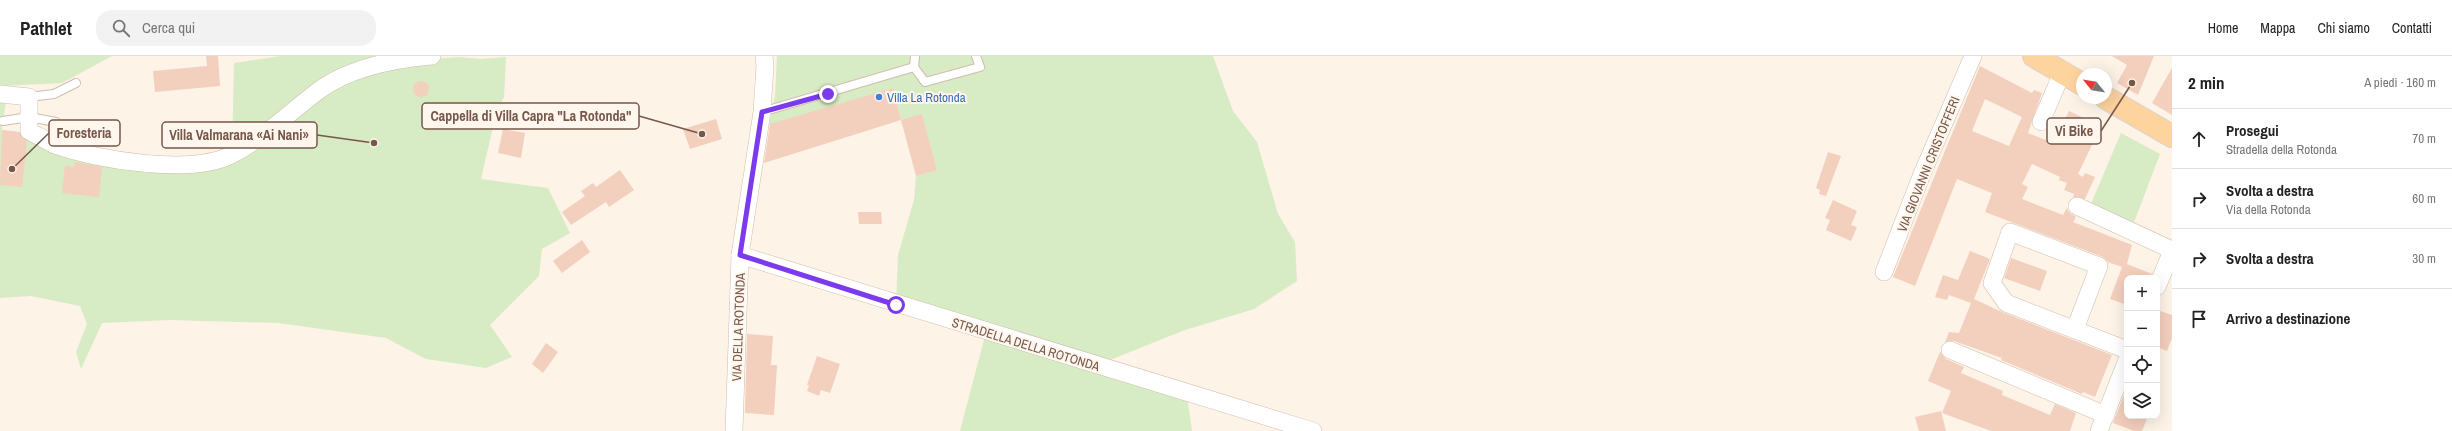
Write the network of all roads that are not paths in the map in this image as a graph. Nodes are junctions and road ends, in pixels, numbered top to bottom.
1 (432, 56) edge
2 (764, 56) edge
3 (915, 56) edge
4 (976, 56) edge
5 (1973, 56) edge
6 (2034, 56) edge
7 (914, 67) junction
8 (2062, 72) junction
9 (2076, 80) edge
10 (76, 83) dead end
11 (0, 94) edge
12 (29, 97) junction
13 (2112, 101) edge
14 (762, 112) junction
15 (29, 117) junction
16 (3, 120) dead end
17 (56, 122) dead end
18 (2041, 122) dead end
19 (2172, 136) edge
20 (2077, 206) dead end
21 (2172, 250) edge
22 (740, 255) junction
23 (1884, 272) dead end
24 (2160, 280) edge
25 (2075, 329) junction
26 (2124, 349) edge
27 (1950, 350) dead end
28 (2124, 368) edge
29 (2106, 415) junction
30 (734, 431) edge
31 (1313, 431) edge
32 (2099, 431) edge

1 - 15 street
2 - 14 street, VIA DELLA ROTONDA
3 - 7 lane
4 - 7 lane
5 - 23 street, VIA GIOVANNI CRISTOFFERI
6 - 8 main road
7 - 14 lane
8 - 9 main road
8 - 18 street
10 - 12 lane
11 - 12 street
12 - 15 street
13 - 19 main road
14 - 22 street, VIA DELLA ROTONDA
15 - 16 lane
15 - 17 lane
20 - 21 street
21 - 24 street
22 - 30 street, VIA DELLA ROTONDA
22 - 31 street, STRADELLA DELLA ROTONDA
25 - 25 street
25 - 26 street
27 - 29 street
28 - 29 street
29 - 32 street

